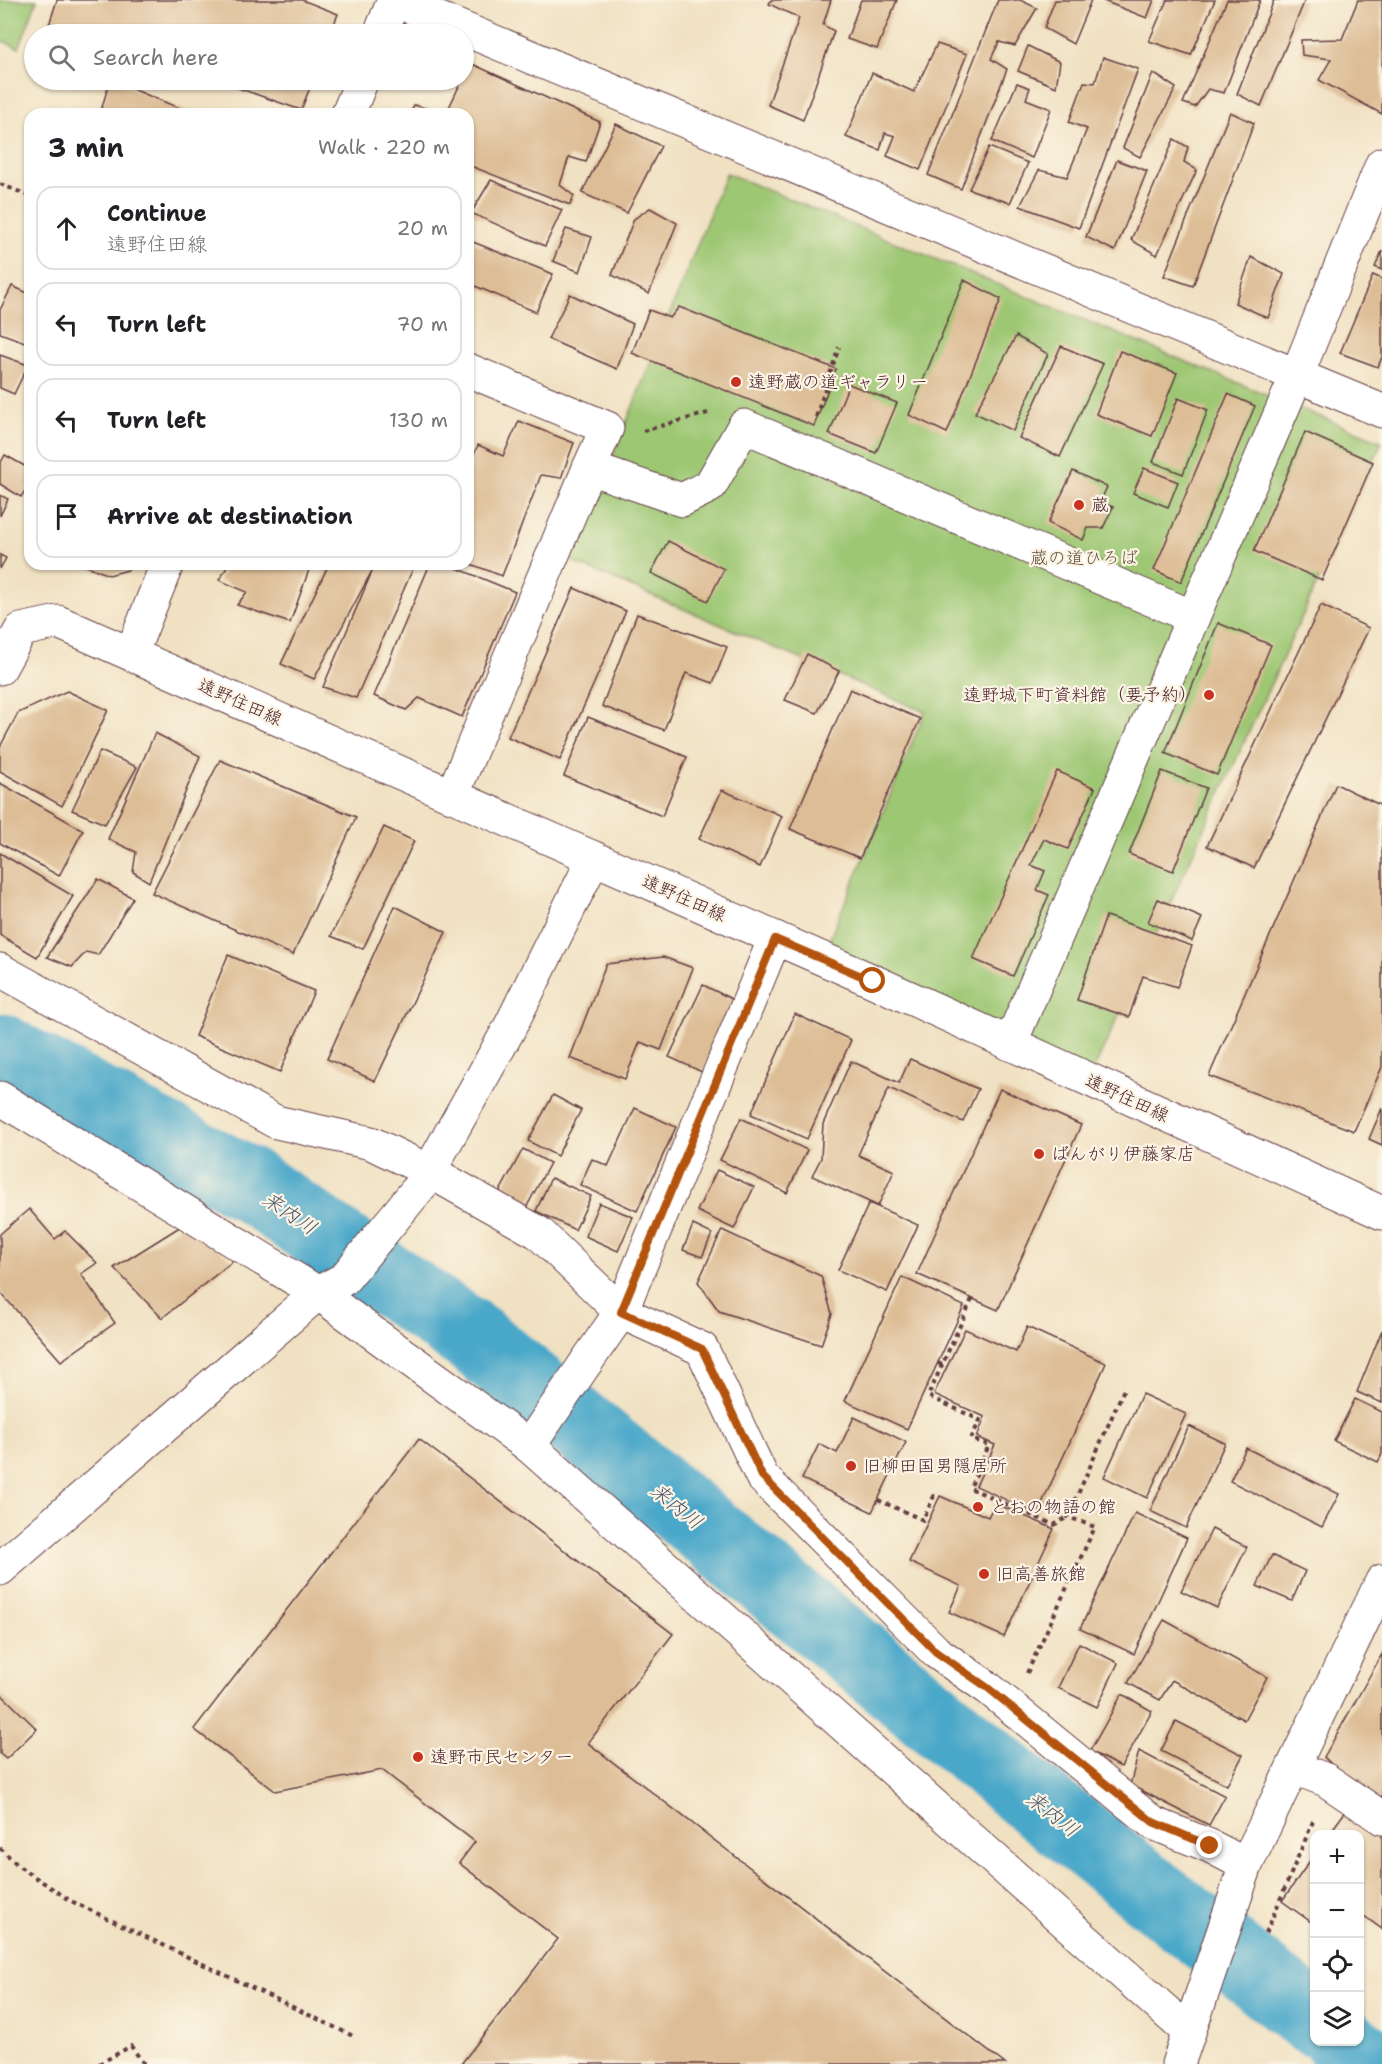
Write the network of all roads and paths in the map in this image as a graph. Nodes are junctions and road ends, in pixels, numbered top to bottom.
1 (394, 0) edge
2 (384, 24) edge
3 (452, 24) edge
4 (474, 33) edge
5 (358, 90) edge
6 (350, 108) edge
7 (1382, 164) edge
8 (0, 184) edge
9 (24, 194) edge
10 (839, 347) dead end
11 (474, 373) edge
12 (1297, 375) junction
13 (1382, 411) edge
14 (744, 426) junction
15 (607, 428) junction
16 (804, 451) junction
17 (589, 468) junction
18 (165, 570) edge
19 (1193, 617) junction
20 (132, 652) junction
21 (0, 668) edge
22 (452, 796) junction
23 (594, 858) junction
24 (775, 939) junction
25 (0, 970) edge
26 (1010, 1044) junction
27 (0, 1098) edge
28 (425, 1178) junction
29 (1382, 1213) edge
30 (331, 1286) junction
31 (972, 1299) dead end
32 (621, 1312) junction
33 (1124, 1389) dead end
34 (529, 1446) junction
35 (939, 1499) dead end
36 (878, 1500) dead end
37 (1068, 1516) junction
38 (0, 1569) edge
39 (1382, 1581) edge
40 (1026, 1674) dead end
41 (1295, 1768) junction
42 (1382, 1818) edge
43 (0, 1848) edge
44 (1246, 1865) junction
45 (1190, 2031) junction
46 (353, 2036) dead end
47 (99, 2064) edge
48 (144, 2064) edge
49 (1178, 2064) edge

1 - 2 street
1 - 3 street
4 - 12 street
5 - 6 street
7 - 12 street
8 - 9 path
10 - 16 path
11 - 15 street
12 - 13 street
12 - 19 street
14 - 15 path
14 - 16 street
14 - 17 street
15 - 17 street
16 - 19 street
17 - 22 street
18 - 20 street
19 - 26 street
20 - 21 street, 遠野住田線
20 - 22 street, 遠野住田線
22 - 23 street, 遠野住田線
23 - 24 street, 遠野住田線
23 - 28 street
24 - 26 street, 遠野住田線
24 - 32 street
25 - 28 street
26 - 29 street, 遠野住田線
27 - 30 street
28 - 30 street
28 - 32 street
30 - 34 street
30 - 38 street
31 - 37 path
32 - 34 street
32 - 44 street
33 - 37 path
34 - 45 street
35 - 36 path
37 - 40 path
39 - 41 street
41 - 42 street
41 - 44 street
43 - 46 path
44 - 45 street
45 - 49 street
47 - 48 path

